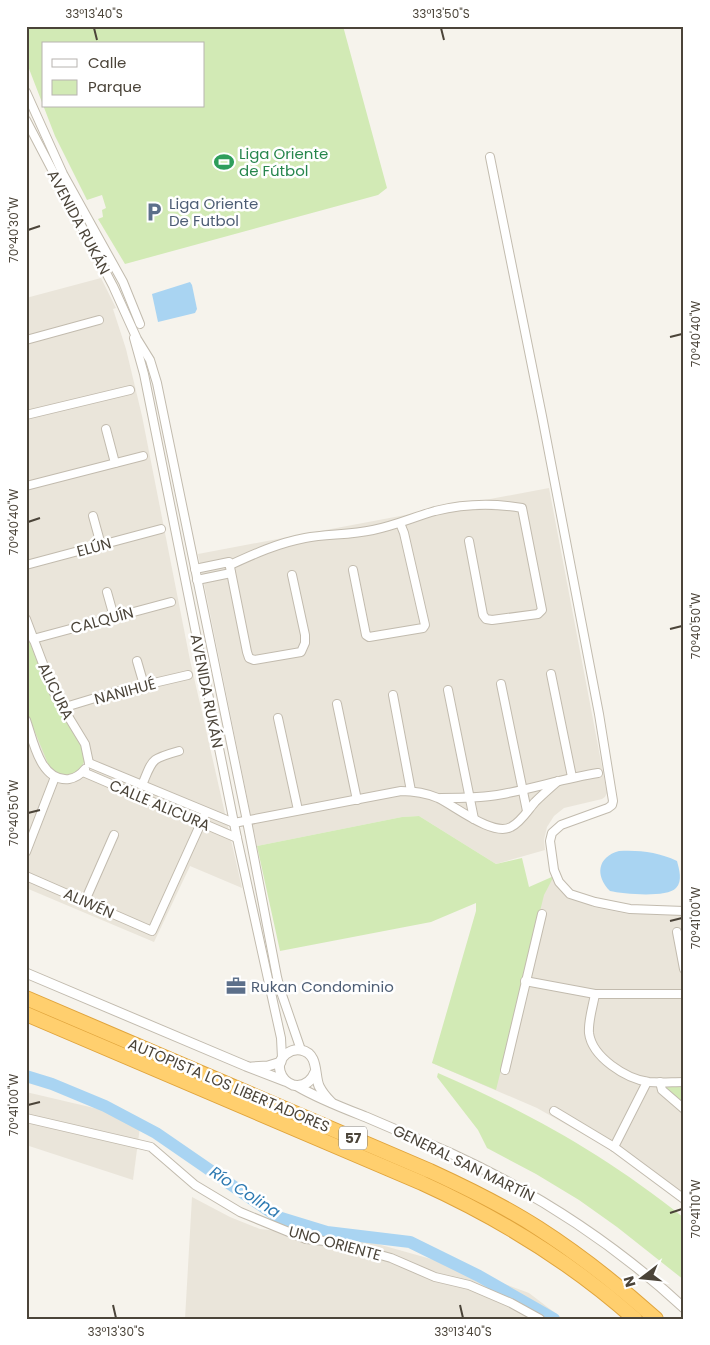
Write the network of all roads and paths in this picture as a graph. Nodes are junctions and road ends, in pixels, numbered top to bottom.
1 (26, 92) edge
2 (26, 120) edge
3 (490, 157) dead end
4 (99, 320) dead end
5 (130, 324) junction
6 (140, 324) dead end
7 (26, 340) edge
8 (130, 390) dead end
9 (26, 415) edge
10 (106, 429) dead end
11 (143, 456) dead end
12 (115, 463) junction
13 (26, 486) edge
14 (93, 516) dead end
15 (185, 520) junction
16 (173, 523) junction
17 (400, 523) junction
18 (161, 529) dead end
19 (468, 541) dead end
20 (101, 545) junction
21 (26, 565) edge
22 (230, 567) junction
23 (195, 569) junction
24 (353, 570) dead end
25 (292, 576) dead end
26 (197, 580) junction
27 (107, 592) dead end
28 (171, 602) dead end
29 (114, 617) junction
30 (26, 618) edge
31 (34, 639) junction
32 (137, 661) dead end
33 (216, 670) junction
34 (204, 673) junction
35 (551, 674) dead end
36 (188, 675) dead end
37 (501, 684) dead end
38 (144, 685) junction
39 (448, 690) dead end
40 (392, 695) dead end
41 (337, 704) dead end
42 (62, 708) junction
43 (278, 718) dead end
44 (26, 721) edge
45 (179, 751) dead end
46 (89, 763) junction
47 (83, 772) junction
48 (598, 773) dead end
49 (55, 777) junction
50 (572, 777) junction
51 (558, 782) junction
52 (142, 786) junction
53 (522, 790) junction
54 (412, 791) junction
55 (439, 798) junction
56 (470, 798) junction
57 (357, 800) junction
58 (298, 810) junction
59 (527, 811) junction
60 (206, 812) junction
61 (474, 819) junction
62 (247, 821) junction
63 (202, 823) junction
64 (234, 823) junction
65 (114, 835) dead end
66 (237, 838) junction
67 (26, 852) edge
68 (26, 876) edge
69 (85, 901) junction
70 (684, 910) edge
71 (542, 914) dead end
72 (677, 932) dead end
73 (268, 933) junction
74 (258, 935) junction
75 (684, 968) edge
76 (26, 973) edge
77 (525, 981) junction
78 (595, 994) junction
79 (684, 994) edge
80 (26, 998) edge
81 (26, 1014) edge
82 (301, 1050) junction
83 (282, 1060) junction
84 (246, 1066) junction
85 (505, 1070) dead end
86 (315, 1072) junction
87 (286, 1081) junction
88 (647, 1082) junction
89 (660, 1082) junction
90 (684, 1082) edge
91 (297, 1086) junction
92 (333, 1104) junction
93 (684, 1109) edge
94 (554, 1111) dead end
95 (26, 1118) edge
96 (614, 1147) junction
97 (684, 1200) edge
98 (684, 1308) edge
99 (540, 1319) edge
100 (635, 1319) edge
101 (656, 1319) edge

1 - 6 street
2 - 5 street, AVENIDA RUKÁN
3 - 70 street
4 - 7 street
5 - 15 street, AVENIDA RUKÁN
5 - 16 street, AVENIDA RUKÁN
8 - 9 street
10 - 12 street
11 - 12 street
12 - 13 street
14 - 20 street
15 - 16 street
15 - 23 street, AVENIDA RUKÁN
16 - 34 street, AVENIDA RUKÁN
17 - 19 street
17 - 22 street
17 - 24 street
18 - 20 street, ELÚN
20 - 21 street, ELÚN
22 - 23 street
22 - 25 street
22 - 26 street
23 - 26 street, AVENIDA RUKÁN
26 - 33 street, AVENIDA RUKÁN
27 - 29 street
28 - 29 street, CALQUÍN
29 - 31 street, CALQUÍN
30 - 31 street, ALICURA
31 - 42 street, ALICURA
32 - 38 street
33 - 34 street
33 - 62 street, AVENIDA RUKÁN
34 - 64 street, AVENIDA RUKÁN
35 - 50 street
36 - 38 street, NANIHUÉ
37 - 53 street
38 - 42 street, NANIHUÉ
39 - 56 street
40 - 54 street
41 - 57 street
42 - 46 street, ALICURA
43 - 58 street
44 - 49 street
45 - 52 street
46 - 47 street
46 - 52 street, CALLE ALICURA
47 - 49 street
47 - 63 street, CALLE ALICURA
48 - 50 street
49 - 67 street
50 - 51 street
51 - 53 street
51 - 59 street
52 - 60 street, CALLE ALICURA
53 - 56 street
53 - 59 street
54 - 55 street
54 - 57 street
55 - 56 street
55 - 61 street
56 - 61 street
57 - 58 street
58 - 62 street
59 - 61 street
60 - 63 street
60 - 64 street, CALLE ALICURA
62 - 64 street
62 - 73 street, AVENIDA RUKÁN
63 - 66 street, CALLE ALICURA
63 - 69 street, ALIWÉN
64 - 66 street, AVENIDA RUKÁN
65 - 69 street
66 - 74 street, AVENIDA RUKÁN
68 - 69 street, ALIWÉN
71 - 77 street
72 - 75 street
73 - 74 street
73 - 82 street, AVENIDA RUKÁN
74 - 83 street, AVENIDA RUKÁN
76 - 84 street
77 - 78 street
77 - 85 street
78 - 79 street
78 - 88 street
80 - 101 highway, AUTOPISTA LOS LIBERTADORES / 57
81 - 100 highway, AUTOPISTA LOS LIBERTADORES / 57
82 - 83 street
82 - 86 street
83 - 84 street
83 - 87 street
84 - 87 street
86 - 91 street
86 - 92 street
87 - 91 street
88 - 89 street
88 - 96 street
89 - 90 street
89 - 93 street
91 - 92 street, GENERAL SAN MARTÍN
92 - 98 street, GENERAL SAN MARTÍN
94 - 96 street
95 - 99 street, UNO ORIENTE
96 - 97 street

